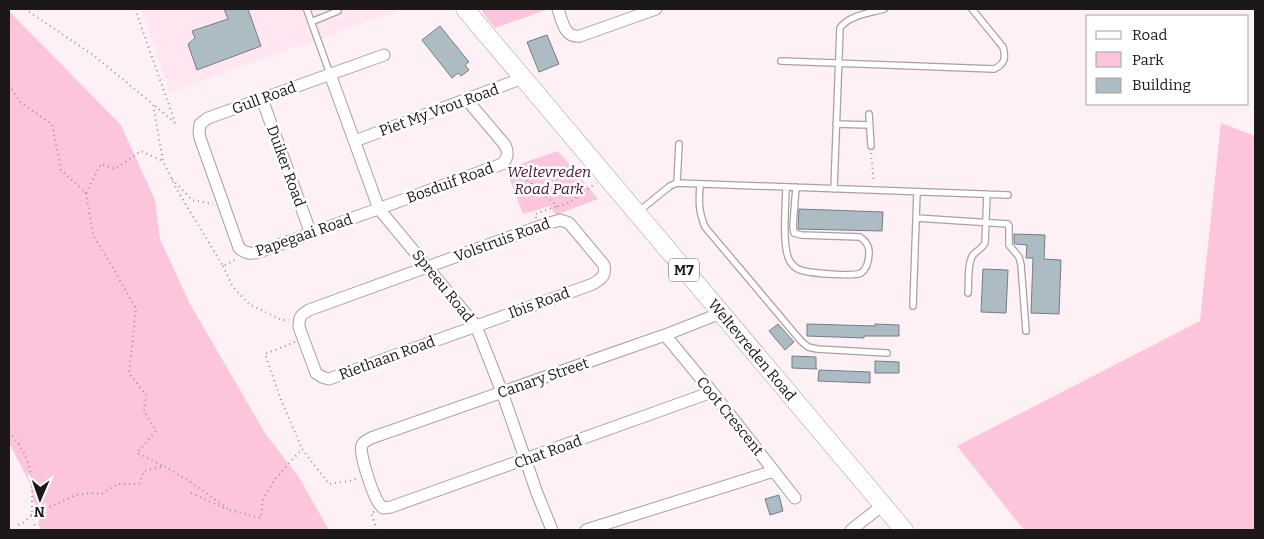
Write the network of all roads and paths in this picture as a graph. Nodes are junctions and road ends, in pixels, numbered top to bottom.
1 (24, 9) edge
2 (135, 9) edge
3 (465, 9) edge
4 (558, 9) edge
5 (656, 9) edge
6 (884, 9) edge
7 (972, 9) edge
8 (307, 10) dead end
9 (338, 11) dead end
10 (311, 22) junction
11 (384, 55) dead end
12 (781, 61) dead end
13 (838, 63) junction
14 (330, 74) junction
15 (523, 78) junction
16 (9, 85) edge
17 (262, 99) junction
18 (467, 100) junction
19 (153, 104) junction
20 (869, 114) dead end
21 (200, 124) joint
22 (836, 124) junction
23 (870, 124) junction
24 (355, 141) junction
25 (679, 144) dead end
26 (871, 146) joint
27 (163, 161) junction
28 (511, 164) dead end
29 (171, 177) junction
30 (677, 183) junction
31 (596, 184) dead end
32 (700, 184) junction
33 (786, 187) junction
34 (796, 187) junction
35 (834, 189) junction
36 (875, 190) junction
37 (917, 192) junction
38 (86, 193) junction
39 (987, 194) junction
40 (1008, 195) dead end
41 (219, 205) dead end
42 (558, 206) junction
43 (379, 209) junction
44 (637, 213) junction
45 (916, 218) junction
46 (538, 222) dead end
47 (986, 222) junction
48 (311, 234) junction
49 (242, 256) dead end
50 (223, 266) junction
51 (428, 267) junction
52 (602, 278) joint
53 (968, 293) dead end
54 (913, 306) dead end
55 (721, 313) junction
56 (299, 320) junction
57 (476, 326) junction
58 (1026, 331) dead end
59 (665, 335) junction
60 (304, 339) junction
61 (887, 353) dead end
62 (502, 392) junction
63 (712, 392) junction
64 (9, 432) edge
65 (302, 449) junction
66 (526, 459) junction
67 (164, 466) junction
68 (774, 471) junction
69 (368, 476) junction
70 (191, 493) dead end
71 (795, 498) dead end
72 (884, 505) junction
73 (383, 508) junction
74 (231, 511) junction
75 (32, 515) junction
76 (15, 526) dead end
77 (36, 530) edge
78 (377, 530) edge
79 (552, 530) edge
80 (586, 530) edge
81 (851, 530) edge
82 (904, 530) edge

1 - 19 path
2 - 19 path
3 - 15 main road, Weltevreden Road / M7
4 - 5 street
6 - 13 lane
7 - 13 lane
8 - 10 lane, Spreeu Road
9 - 10 lane
10 - 14 lane, Spreeu Road
11 - 14 street, Gull Road
12 - 13 lane
13 - 22 lane
14 - 17 street, Gull Road
14 - 24 street, Spreeu Road
15 - 18 street, Piet My Vrou Road
15 - 44 main road, Weltevreden Road / M7
16 - 38 path
17 - 21 street, Gull Road
17 - 48 street, Duiker Road
18 - 24 street, Piet My Vrou Road
18 - 43 street, Bosduif Road
19 - 27 path
20 - 23 lane
21 - 48 street, Papegaai Road
22 - 23 lane
22 - 35 lane
23 - 26 lane
24 - 43 street, Spreeu Road
25 - 30 lane
26 - 36 path
27 - 29 path
27 - 38 path
28 - 42 path
29 - 41 path
29 - 50 path
30 - 32 lane
30 - 44 lane
31 - 42 path
32 - 33 lane
32 - 61 lane
33 - 34 lane
33 - 34 lane
34 - 35 lane
35 - 36 lane
36 - 37 lane
37 - 39 lane
37 - 45 lane
38 - 67 path
39 - 40 lane
39 - 47 lane
42 - 46 path
43 - 48 street, Papegaai Road
43 - 51 street, Spreeu Road
44 - 55 main road, Weltevreden Road / M7
45 - 47 lane
45 - 54 lane
47 - 53 lane
47 - 58 lane
49 - 50 path
50 - 56 path
51 - 52 street, Volstruis Road
51 - 56 street
51 - 57 street, Spreeu Road
52 - 57 street, Ibis Road
55 - 59 street, Canary Street
55 - 72 main road, Weltevreden Road / M7
56 - 60 street, Riethaan Road
57 - 60 street, Riethaan Road
57 - 62 street, Spreeu Road
59 - 62 street, Canary Street
59 - 63 street, Coot Crescent
60 - 65 path
62 - 66 street, Spreeu Road
62 - 69 street, Canary Street
63 - 66 street, Chat Road
63 - 68 street, Coot Crescent
64 - 75 path
65 - 69 path
65 - 74 path
66 - 73 street, Chat Road
66 - 79 street, Spreeu Road
67 - 74 path
67 - 75 path
68 - 71 street, Coot Crescent
68 - 80 street
69 - 73 street
70 - 74 path
72 - 81 street
72 - 82 main road, Weltevreden Road / M7
73 - 78 path
75 - 76 path
75 - 77 path

